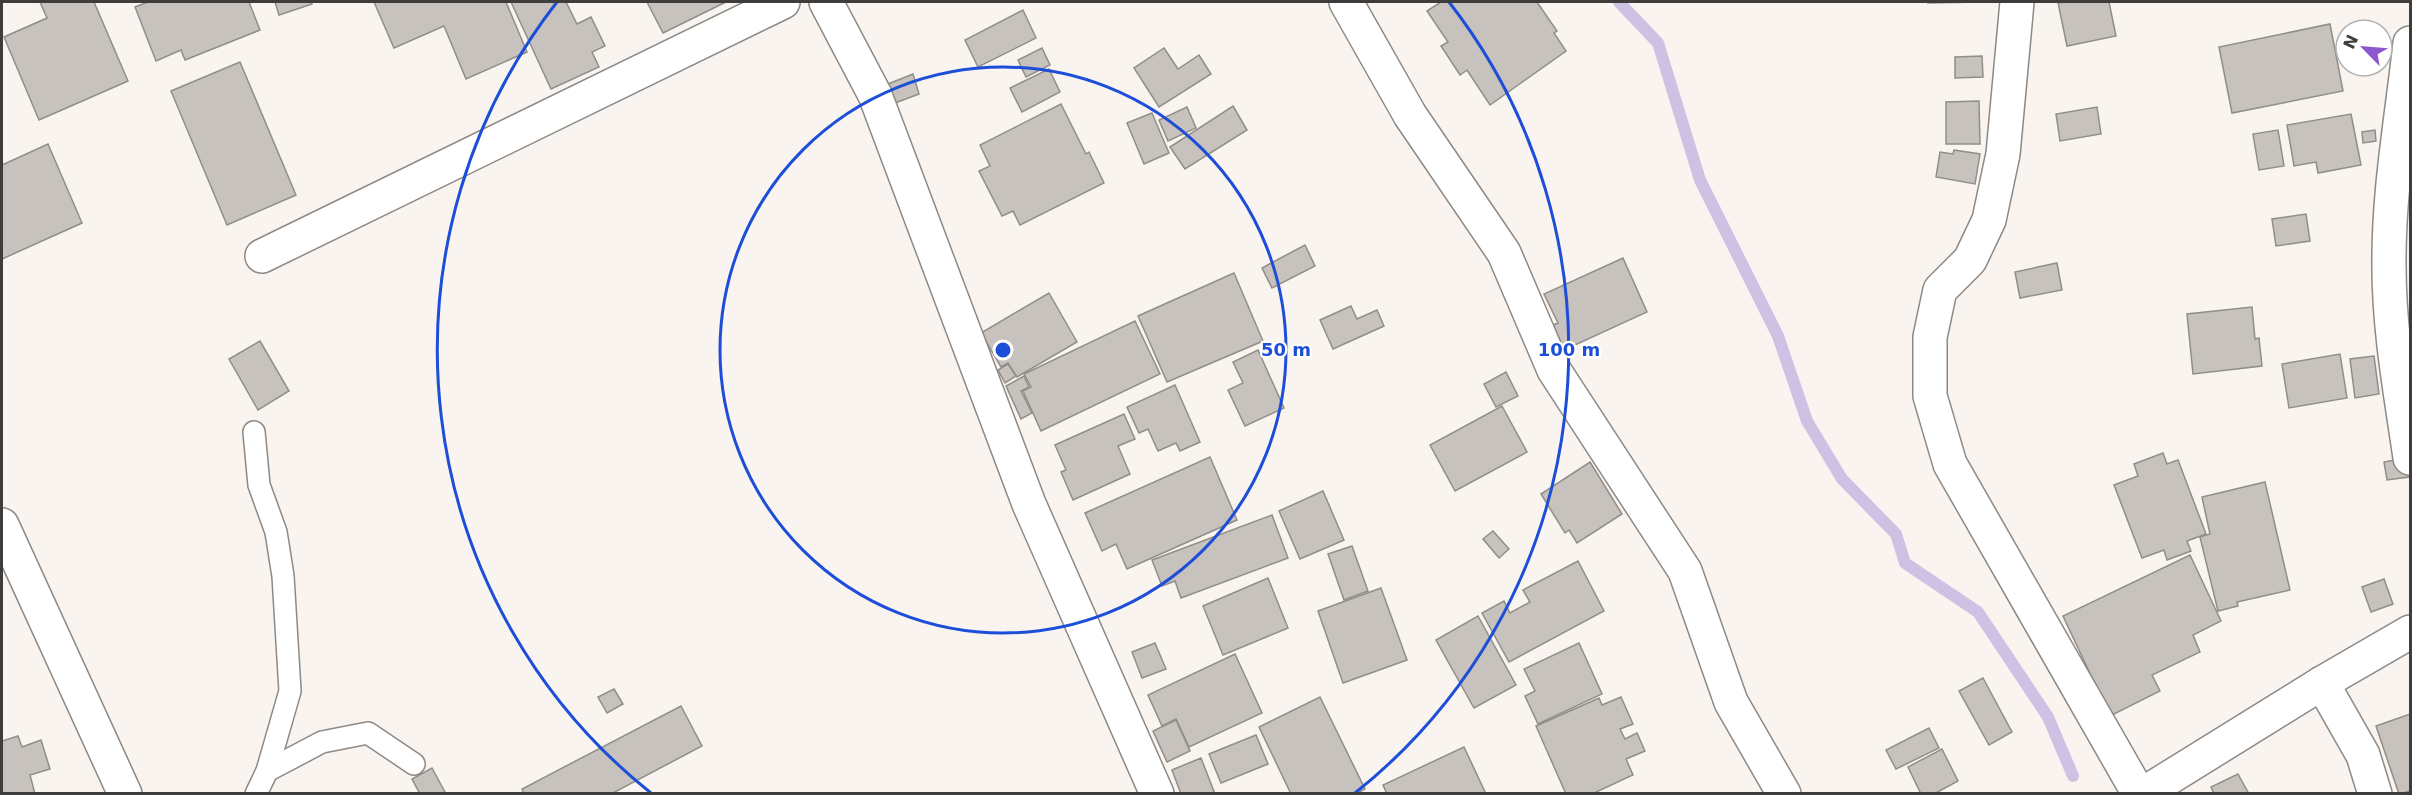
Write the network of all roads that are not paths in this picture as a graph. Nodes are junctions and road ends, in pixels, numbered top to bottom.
1 (783, 2) edge
2 (826, 2) edge
3 (1346, 2) edge
4 (2017, 2) edge
5 (2410, 43) edge
6 (2402, 186) edge
7 (262, 256) dead end
8 (254, 432) dead end
9 (2410, 458) edge
10 (2, 525) edge
11 (2410, 632) edge
12 (2322, 683) junction
13 (414, 764) dead end
14 (267, 771) junction
15 (124, 794) edge
16 (256, 794) edge
17 (1157, 794) edge
18 (1784, 794) edge
19 (2141, 794) edge
20 (2375, 794) edge

1 - 7 street
2 - 17 street
3 - 18 street
4 - 19 street
5 - 6 street
6 - 9 street
8 - 14 lane
10 - 15 street
11 - 12 street
12 - 19 street
12 - 20 street
13 - 14 lane
14 - 16 lane

